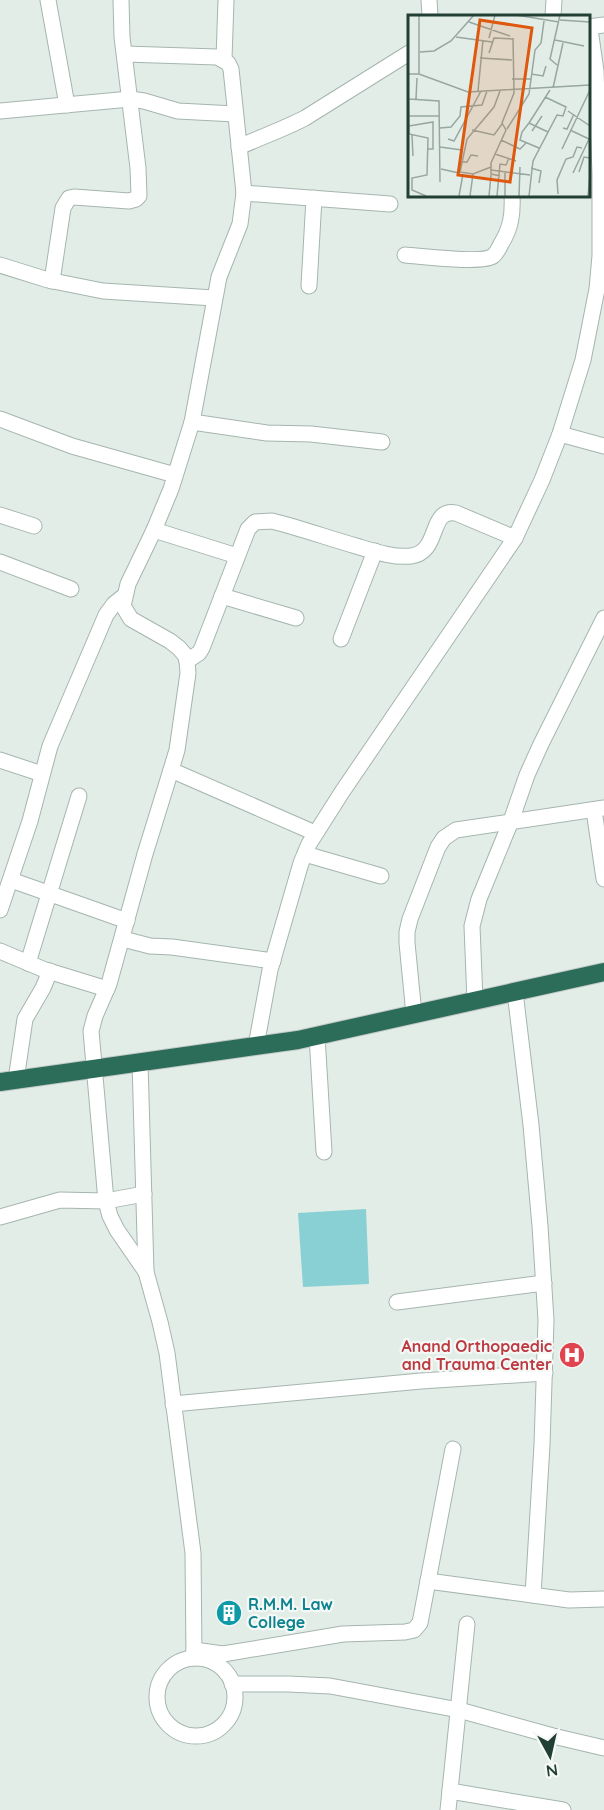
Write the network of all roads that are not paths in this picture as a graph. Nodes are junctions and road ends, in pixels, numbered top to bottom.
1 (48, 0) edge
2 (121, 0) edge
3 (226, 0) edge
4 (429, 0) edge
5 (554, 0) edge
6 (430, 15) edge
7 (553, 15) edge
8 (604, 25) edge
9 (589, 28) edge
10 (589, 31) edge
11 (125, 54) junction
12 (408, 54) edge
13 (224, 59) junction
14 (130, 99) junction
15 (67, 105) junction
16 (0, 111) edge
17 (235, 114) junction
18 (239, 147) junction
19 (593, 155) edge
20 (602, 173) edge
21 (244, 193) junction
22 (513, 196) edge
23 (314, 198) junction
24 (390, 204) dead end
25 (405, 255) dead end
26 (0, 265) edge
27 (52, 281) junction
28 (309, 286) dead end
29 (600, 290) edge
30 (214, 298) junction
31 (0, 418) edge
32 (192, 422) junction
33 (560, 434) junction
34 (382, 442) dead end
35 (604, 446) edge
36 (175, 475) junction
37 (0, 515) edge
38 (34, 526) dead end
39 (154, 530) junction
40 (515, 538) junction
41 (375, 551) junction
42 (237, 556) junction
43 (0, 562) edge
44 (71, 589) dead end
45 (124, 596) junction
46 (222, 596) junction
47 (296, 618) dead end
48 (604, 618) edge
49 (341, 639) dead end
50 (188, 661) junction
51 (0, 760) edge
52 (171, 770) junction
53 (42, 774) junction
54 (79, 796) dead end
55 (599, 809) edge
56 (511, 821) junction
57 (315, 833) junction
58 (305, 854) junction
59 (381, 876) dead end
60 (604, 879) edge
61 (11, 880) junction
62 (50, 894) junction
63 (0, 910) edge
64 (127, 921) junction
65 (123, 939) junction
66 (0, 951) edge
67 (273, 961) junction
68 (28, 963) junction
69 (50, 971) junction
70 (604, 972) edge
71 (107, 989) junction
72 (515, 992) junction
73 (476, 1001) junction
74 (414, 1014) junction
75 (317, 1036) junction
76 (256, 1046) junction
77 (140, 1062) junction
78 (94, 1070) junction
79 (8, 1081) edge
80 (324, 1152) dead end
81 (144, 1194) junction
82 (106, 1201) junction
83 (0, 1217) edge
84 (146, 1272) junction
85 (544, 1283) junction
86 (397, 1302) dead end
87 (544, 1373) junction
88 (173, 1404) junction
89 (453, 1449) dead end
90 (428, 1581) junction
91 (533, 1595) junction
92 (604, 1599) edge
93 (467, 1624) dead end
94 (194, 1654) junction
95 (232, 1684) junction
96 (459, 1710) junction
97 (604, 1748) edge
98 (450, 1791) junction
99 (448, 1810) edge
100 (563, 1810) edge

1 - 15 street
2 - 11 street
3 - 13 street
4 - 6 street
5 - 7 street
8 - 9 street
10 - 19 street
11 - 13 street
11 - 14 street
12 - 18 street
13 - 17 street
14 - 15 street
14 - 17 street
14 - 27 street
15 - 16 street
17 - 18 street
18 - 21 street
19 - 20 street
20 - 29 street
21 - 23 street
21 - 30 street
22 - 25 street
23 - 24 street
23 - 28 street
26 - 27 street
27 - 30 street
29 - 33 street
30 - 32 street
31 - 36 street
32 - 34 street
32 - 36 street
33 - 35 street
33 - 40 street
36 - 39 street
37 - 38 street
39 - 42 street
39 - 45 street
40 - 41 street
40 - 57 street
41 - 42 street
41 - 49 street
42 - 46 street
43 - 44 street
45 - 50 street
45 - 53 street
46 - 47 street
46 - 50 street
48 - 56 street
50 - 52 street
51 - 53 street
52 - 57 street
52 - 64 street
53 - 61 street
54 - 62 street
55 - 56 street
55 - 60 street
56 - 73 street
56 - 74 street
57 - 58 street
58 - 59 street
58 - 67 street
61 - 62 street
61 - 63 street
62 - 64 street
62 - 68 street
64 - 65 street
65 - 67 street
65 - 71 street
66 - 68 street
67 - 76 street
68 - 69 street
69 - 71 street
69 - 79 street
70 - 72 highway
71 - 78 street
72 - 73 highway
72 - 85 street
73 - 74 highway
74 - 75 highway
75 - 76 highway
75 - 80 street
76 - 77 highway
77 - 78 highway
77 - 81 street
78 - 79 highway
78 - 82 street
81 - 82 street
81 - 84 street
82 - 83 street
82 - 84 street
84 - 88 street
85 - 86 street
85 - 87 street
87 - 88 street
87 - 91 street
88 - 94 street
89 - 90 street
90 - 91 street
90 - 94 street
91 - 92 street
93 - 96 street
94 - 95 street
94 - 95 street
95 - 96 street
96 - 97 street
96 - 98 street
98 - 99 street
98 - 100 street

